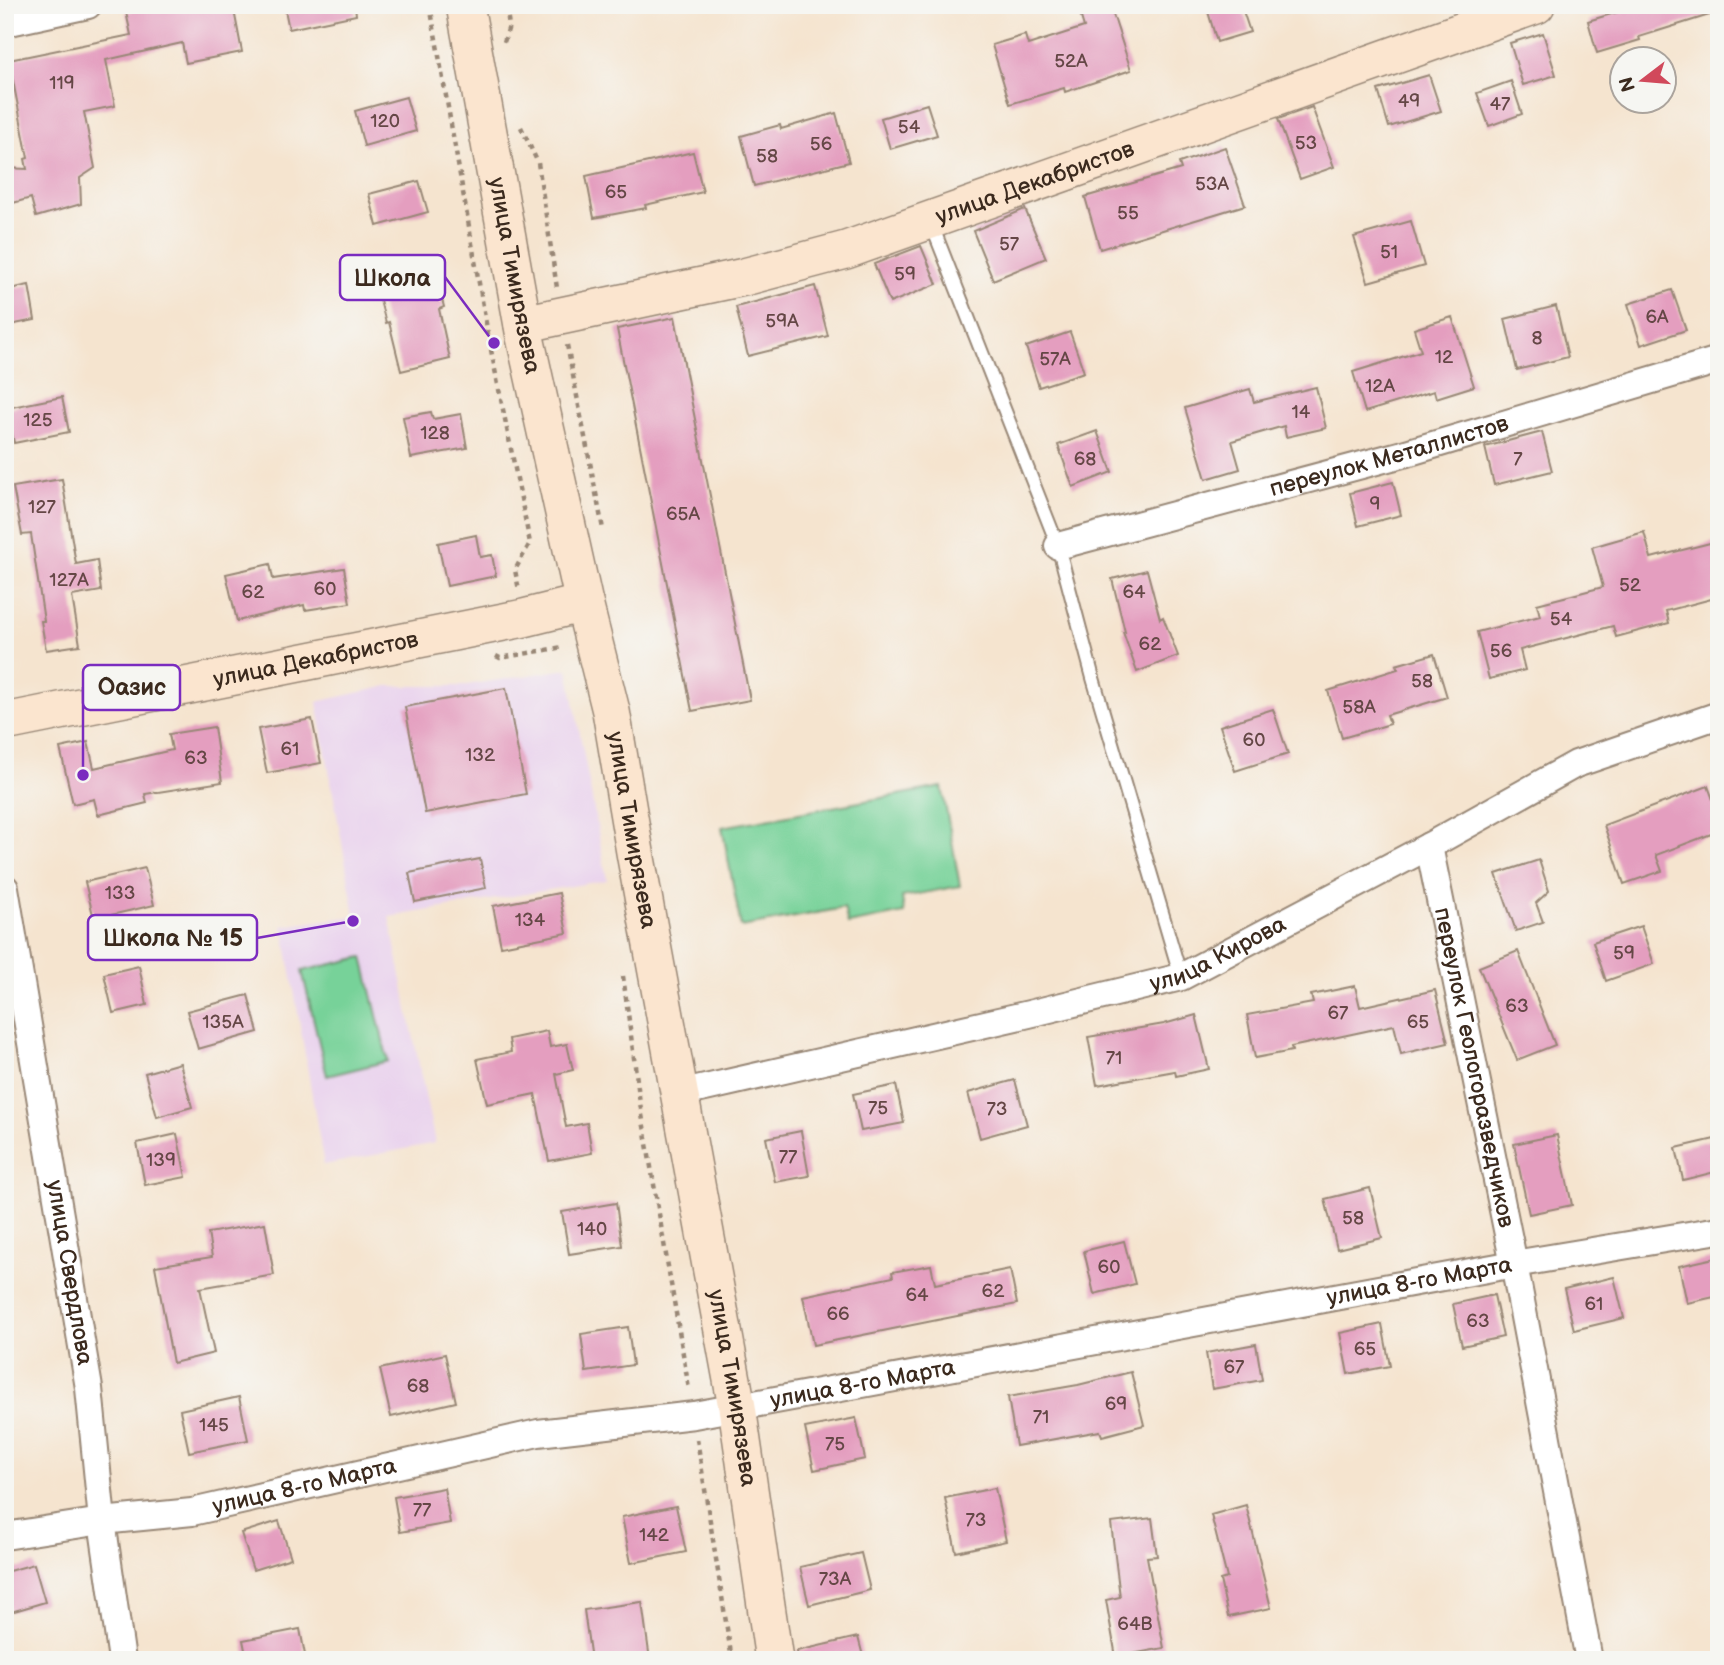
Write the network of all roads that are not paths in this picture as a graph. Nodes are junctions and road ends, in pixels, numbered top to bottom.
1 (88, 5) edge
2 (465, 5) edge
3 (1536, 5) edge
4 (5, 23) edge
5 (930, 220) junction
6 (523, 324) junction
7 (1719, 360) edge
8 (1058, 546) junction
9 (584, 603) junction
10 (1719, 715) edge
11 (5, 722) edge
12 (1429, 846) junction
13 (5, 888) edge
14 (1181, 977) junction
15 (679, 1094) junction
16 (1719, 1230) edge
17 (1514, 1264) junction
18 (737, 1407) junction
19 (102, 1521) junction
20 (5, 1536) edge
21 (122, 1660) edge
22 (774, 1660) edge
23 (1589, 1660) edge

1 - 4 street
2 - 6 main road, улица Тимирязева
3 - 5 main road, улица Декабристов
5 - 6 main road, улица Декабристов
5 - 8 lane
6 - 9 main road, улица Тимирязева
7 - 8 street, переулок Металлистов
8 - 14 lane
9 - 11 main road, улица Декабристов
9 - 15 main road, улица Тимирязева
10 - 12 street, улица Кирова
12 - 14 street, улица Кирова
12 - 17 street, переулок Геологоразведчиков
13 - 19 street, улица Свердлова
14 - 15 street, улица Кирова
15 - 18 main road, улица Тимирязева
16 - 17 street, улица 8-го Марта
17 - 18 street, улица 8-го Марта
17 - 23 street, переулок Геологоразведчиков
18 - 19 street, улица 8-го Марта
18 - 22 main road, улица Тимирязева
19 - 20 street, улица 8-го Марта
19 - 21 street, улица Свердлова

